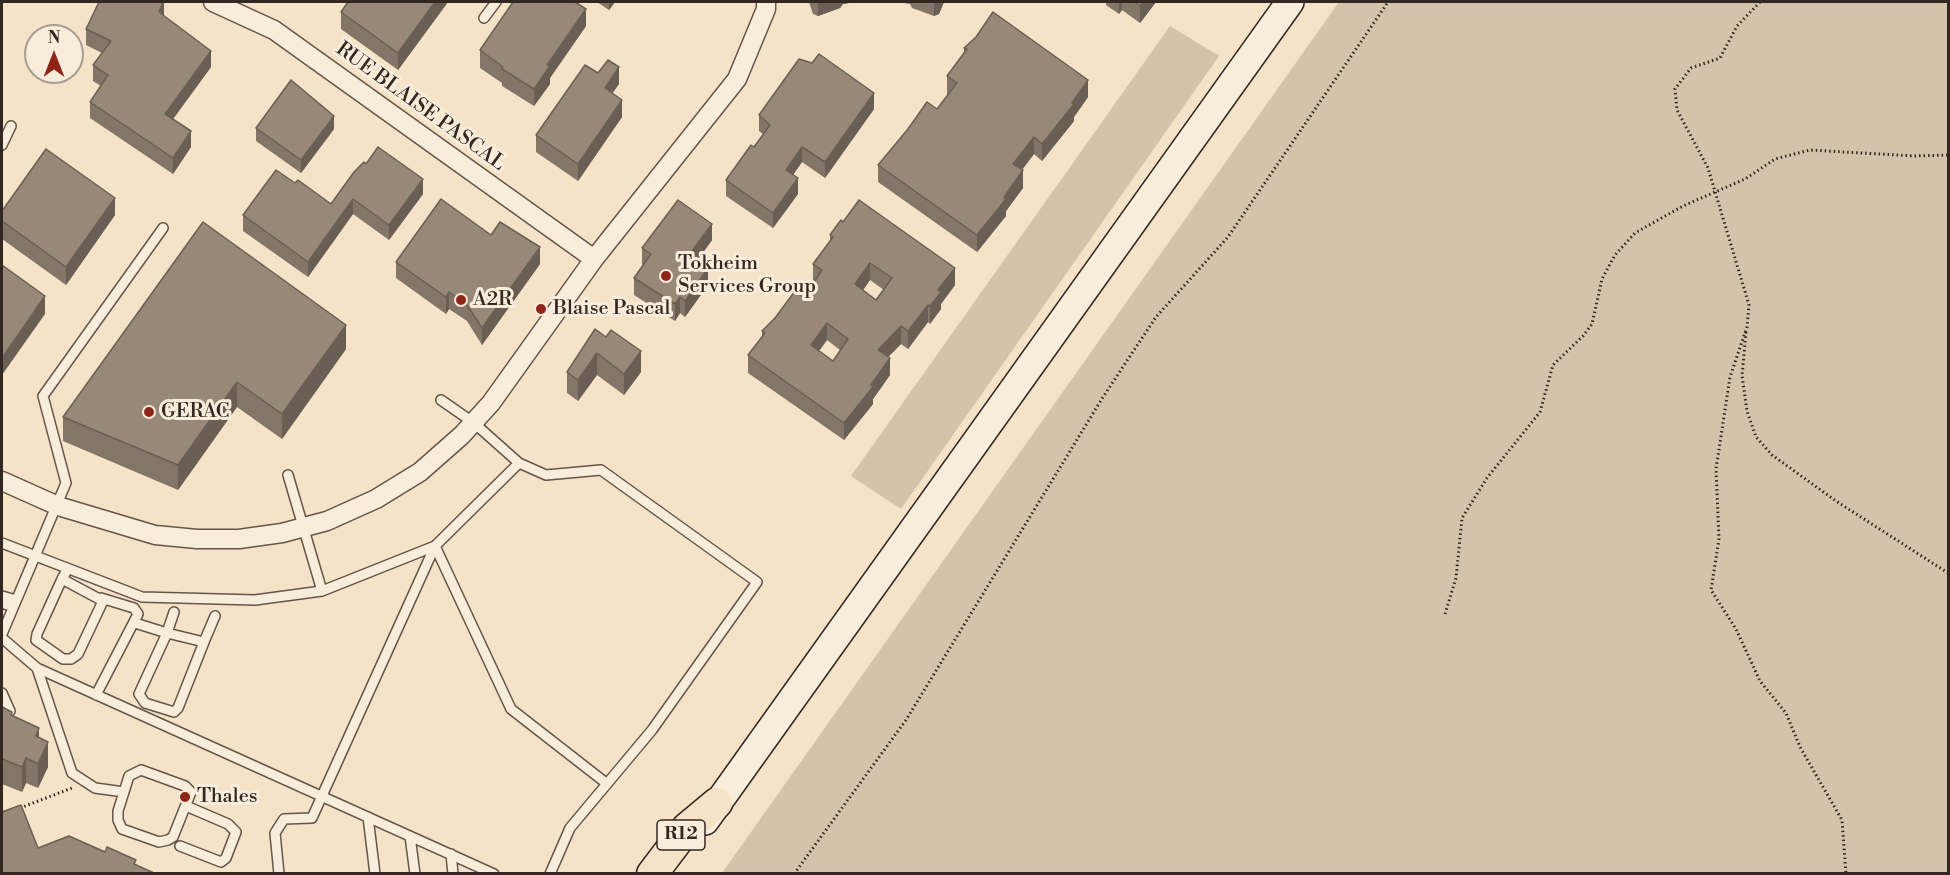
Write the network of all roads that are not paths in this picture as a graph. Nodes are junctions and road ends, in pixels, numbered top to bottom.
1 (213, 2) edge
2 (496, 2) edge
3 (766, 2) edge
4 (1274, 2) edge
5 (1290, 2) edge
6 (484, 18) dead end
7 (1260, 43) junction
8 (11, 126) dead end
9 (2, 145) edge
10 (163, 228) dead end
11 (594, 260) junction
12 (441, 400) dead end
13 (474, 423) junction
14 (519, 463) junction
15 (288, 475) dead end
16 (2, 481) edge
17 (58, 506) junction
18 (304, 526) junction
19 (2, 543) edge
20 (435, 546) junction
21 (35, 557) junction
22 (64, 574) junction
23 (322, 591) junction
24 (2, 596) edge
25 (101, 598) junction
26 (2, 603) edge
27 (15, 603) junction
28 (174, 612) dead end
29 (215, 616) dead end
30 (135, 623) junction
31 (167, 633) junction
32 (2, 636) edge
33 (204, 642) junction
34 (37, 668) junction
35 (2, 693) edge
36 (96, 695) junction
37 (10, 711) edge
38 (606, 783) junction
39 (124, 792) junction
40 (322, 796) junction
41 (717, 803) junction
42 (186, 806) junction
43 (368, 817) junction
44 (410, 836) junction
45 (180, 846) dead end
46 (451, 854) junction
47 (279, 873) edge
48 (375, 873) edge
49 (415, 873) edge
50 (453, 873) edge
51 (494, 873) edge
52 (550, 873) edge
53 (652, 873) edge
54 (669, 873) edge

1 - 11 street, RUE BLAISE PASCAL
2 - 6 lane
3 - 11 street
4 - 7 main road
5 - 7 main road, R12
7 - 41 main road, R12
8 - 9 lane
10 - 17 lane
11 - 13 street
12 - 13 lane
13 - 14 lane
13 - 18 street
14 - 20 lane
14 - 38 lane
15 - 18 lane
16 - 17 street
17 - 18 street
17 - 21 lane
18 - 23 lane
19 - 21 lane
20 - 23 lane
20 - 38 lane
20 - 40 lane
21 - 22 lane
21 - 27 lane
22 - 23 lane
22 - 25 lane
22 - 25 lane
24 - 27 lane
25 - 30 lane
26 - 27 lane
27 - 32 lane
28 - 31 lane
29 - 33 lane
30 - 31 lane
30 - 36 lane
31 - 33 lane
31 - 33 lane
32 - 34 lane
34 - 36 lane
34 - 39 lane
35 - 37 lane
36 - 40 lane
38 - 52 lane
39 - 42 lane
39 - 42 lane
40 - 43 lane
40 - 47 lane
41 - 53 main road, R12
41 - 54 main road, R12
42 - 45 lane
43 - 44 lane
43 - 48 lane
44 - 46 lane
44 - 49 lane
46 - 50 lane
46 - 51 lane

